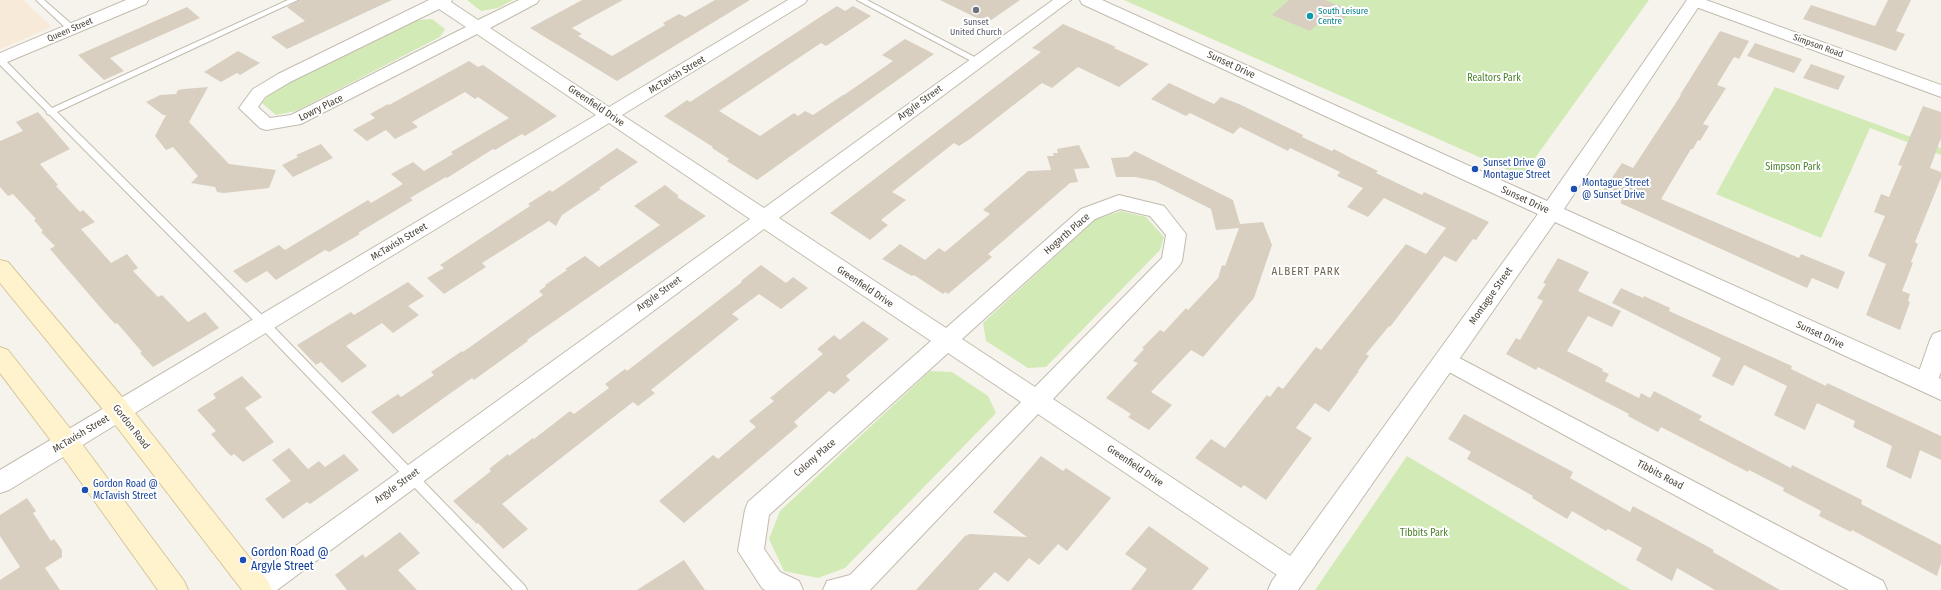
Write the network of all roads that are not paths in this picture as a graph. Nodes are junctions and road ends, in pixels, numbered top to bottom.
1 (40, 0) edge
2 (140, 0) edge
3 (294, 0) edge
4 (531, 0) edge
5 (799, 0) edge
6 (862, 0) edge
7 (1063, 0) edge
8 (1088, 0) edge
9 (1695, 0) edge
10 (440, 1) edge
11 (478, 28) junction
12 (72, 29) junction
13 (0, 60) edge
14 (978, 61) junction
15 (1941, 91) edge
16 (50, 112) junction
17 (611, 116) junction
18 (1551, 212) junction
19 (763, 218) junction
20 (0, 268) edge
21 (263, 323) junction
22 (1941, 340) edge
23 (947, 342) junction
24 (0, 356) edge
25 (1446, 360) junction
26 (1933, 386) edge
27 (1037, 401) junction
28 (119, 411) junction
29 (67, 443) junction
30 (410, 476) junction
31 (0, 484) edge
32 (1289, 581) edge
33 (174, 590) edge
34 (257, 590) edge
35 (521, 590) edge
36 (790, 590) edge
37 (836, 590) edge
38 (1874, 590) edge

1 - 12 lane
2 - 12 street, Queen Street
3 - 16 lane
4 - 11 street, Lowry Place
5 - 17 street, McTavish Street
6 - 14 lane
7 - 14 street, Argyle Street
8 - 18 street, Sunset Drive
9 - 15 street, Simpson Road
9 - 18 street, Montague Street
10 - 11 street, Greenfield Drive
10 - 11 street, Lowry Place
11 - 17 street, Greenfield Drive
12 - 13 street, Queen Street
13 - 16 lane
14 - 19 street, Argyle Street
16 - 21 lane
17 - 19 street, Greenfield Drive
17 - 21 street, McTavish Street
18 - 25 street, Montague Street
18 - 26 street, Sunset Drive
19 - 23 street, Greenfield Drive
19 - 30 street, Argyle Street
20 - 28 main road, Gordon Road
21 - 28 street, McTavish Street
21 - 30 lane
22 - 26 street
23 - 27 street, Greenfield Drive
23 - 27 street, Hogarth Place
23 - 36 street, Colony Place
24 - 29 main road
25 - 32 street, Montague Street
25 - 38 street, Tibbits Road
27 - 32 street, Greenfield Drive
27 - 37 street
28 - 29 street, McTavish Street
28 - 34 main road, Gordon Road
29 - 31 street, McTavish Street
29 - 33 main road
30 - 34 street, Argyle Street
30 - 35 lane

